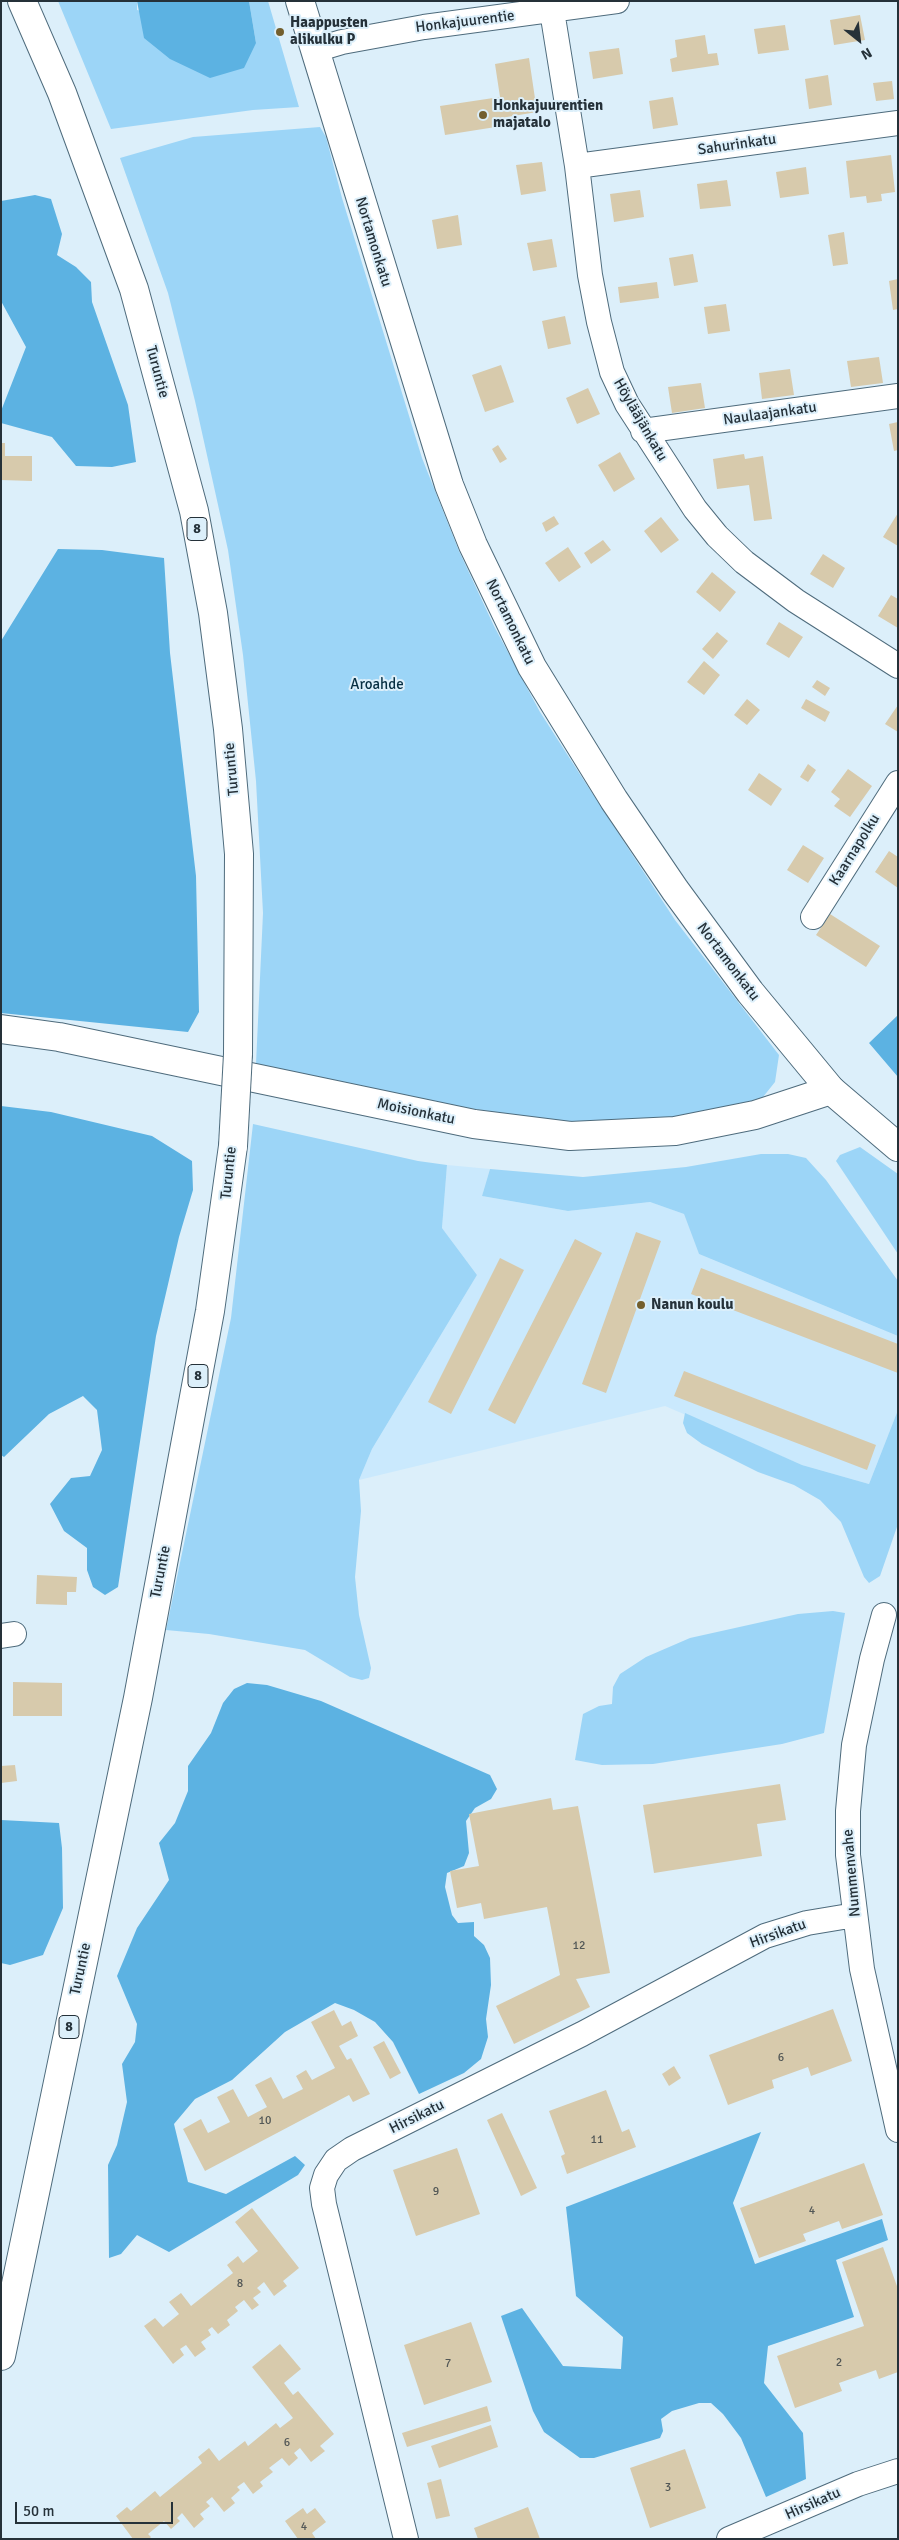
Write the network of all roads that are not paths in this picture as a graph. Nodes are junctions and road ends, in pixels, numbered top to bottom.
1 (22, 1) edge
2 (300, 1) edge
3 (617, 1) edge
4 (554, 6) edge
5 (315, 50) junction
6 (898, 123) edge
7 (577, 166) junction
8 (898, 396) edge
9 (643, 432) junction
10 (898, 666) edge
11 (898, 783) edge
12 (813, 917) dead end
13 (1, 1029) edge
14 (831, 1090) junction
15 (898, 1147) edge
16 (884, 1615) dead end
17 (855, 1916) junction
18 (898, 2130) edge
19 (1, 2356) edge
20 (898, 2471) edge
21 (406, 2539) edge
22 (729, 2539) edge

1 - 19 main road, Turuntie / 8, bridge
2 - 5 main road, Nortamonkatu
3 - 4 street, Honkajuurentie
4 - 5 street, Honkajuurentie
4 - 7 street, Höylääjänkatu
5 - 14 main road, Nortamonkatu
6 - 7 street, Sahurinkatu
7 - 9 street, Höylääjänkatu
8 - 9 street, Naulaajankatu
9 - 10 street, Höylääjänkatu
11 - 12 street, Kaarnapolku
13 - 14 main road, Moisionkatu
14 - 15 main road, Nortamonkatu
16 - 17 street, Nummenvahe
17 - 18 street, Nummenvahe
17 - 21 street, Hirsikatu
20 - 22 street, Hirsikatu

